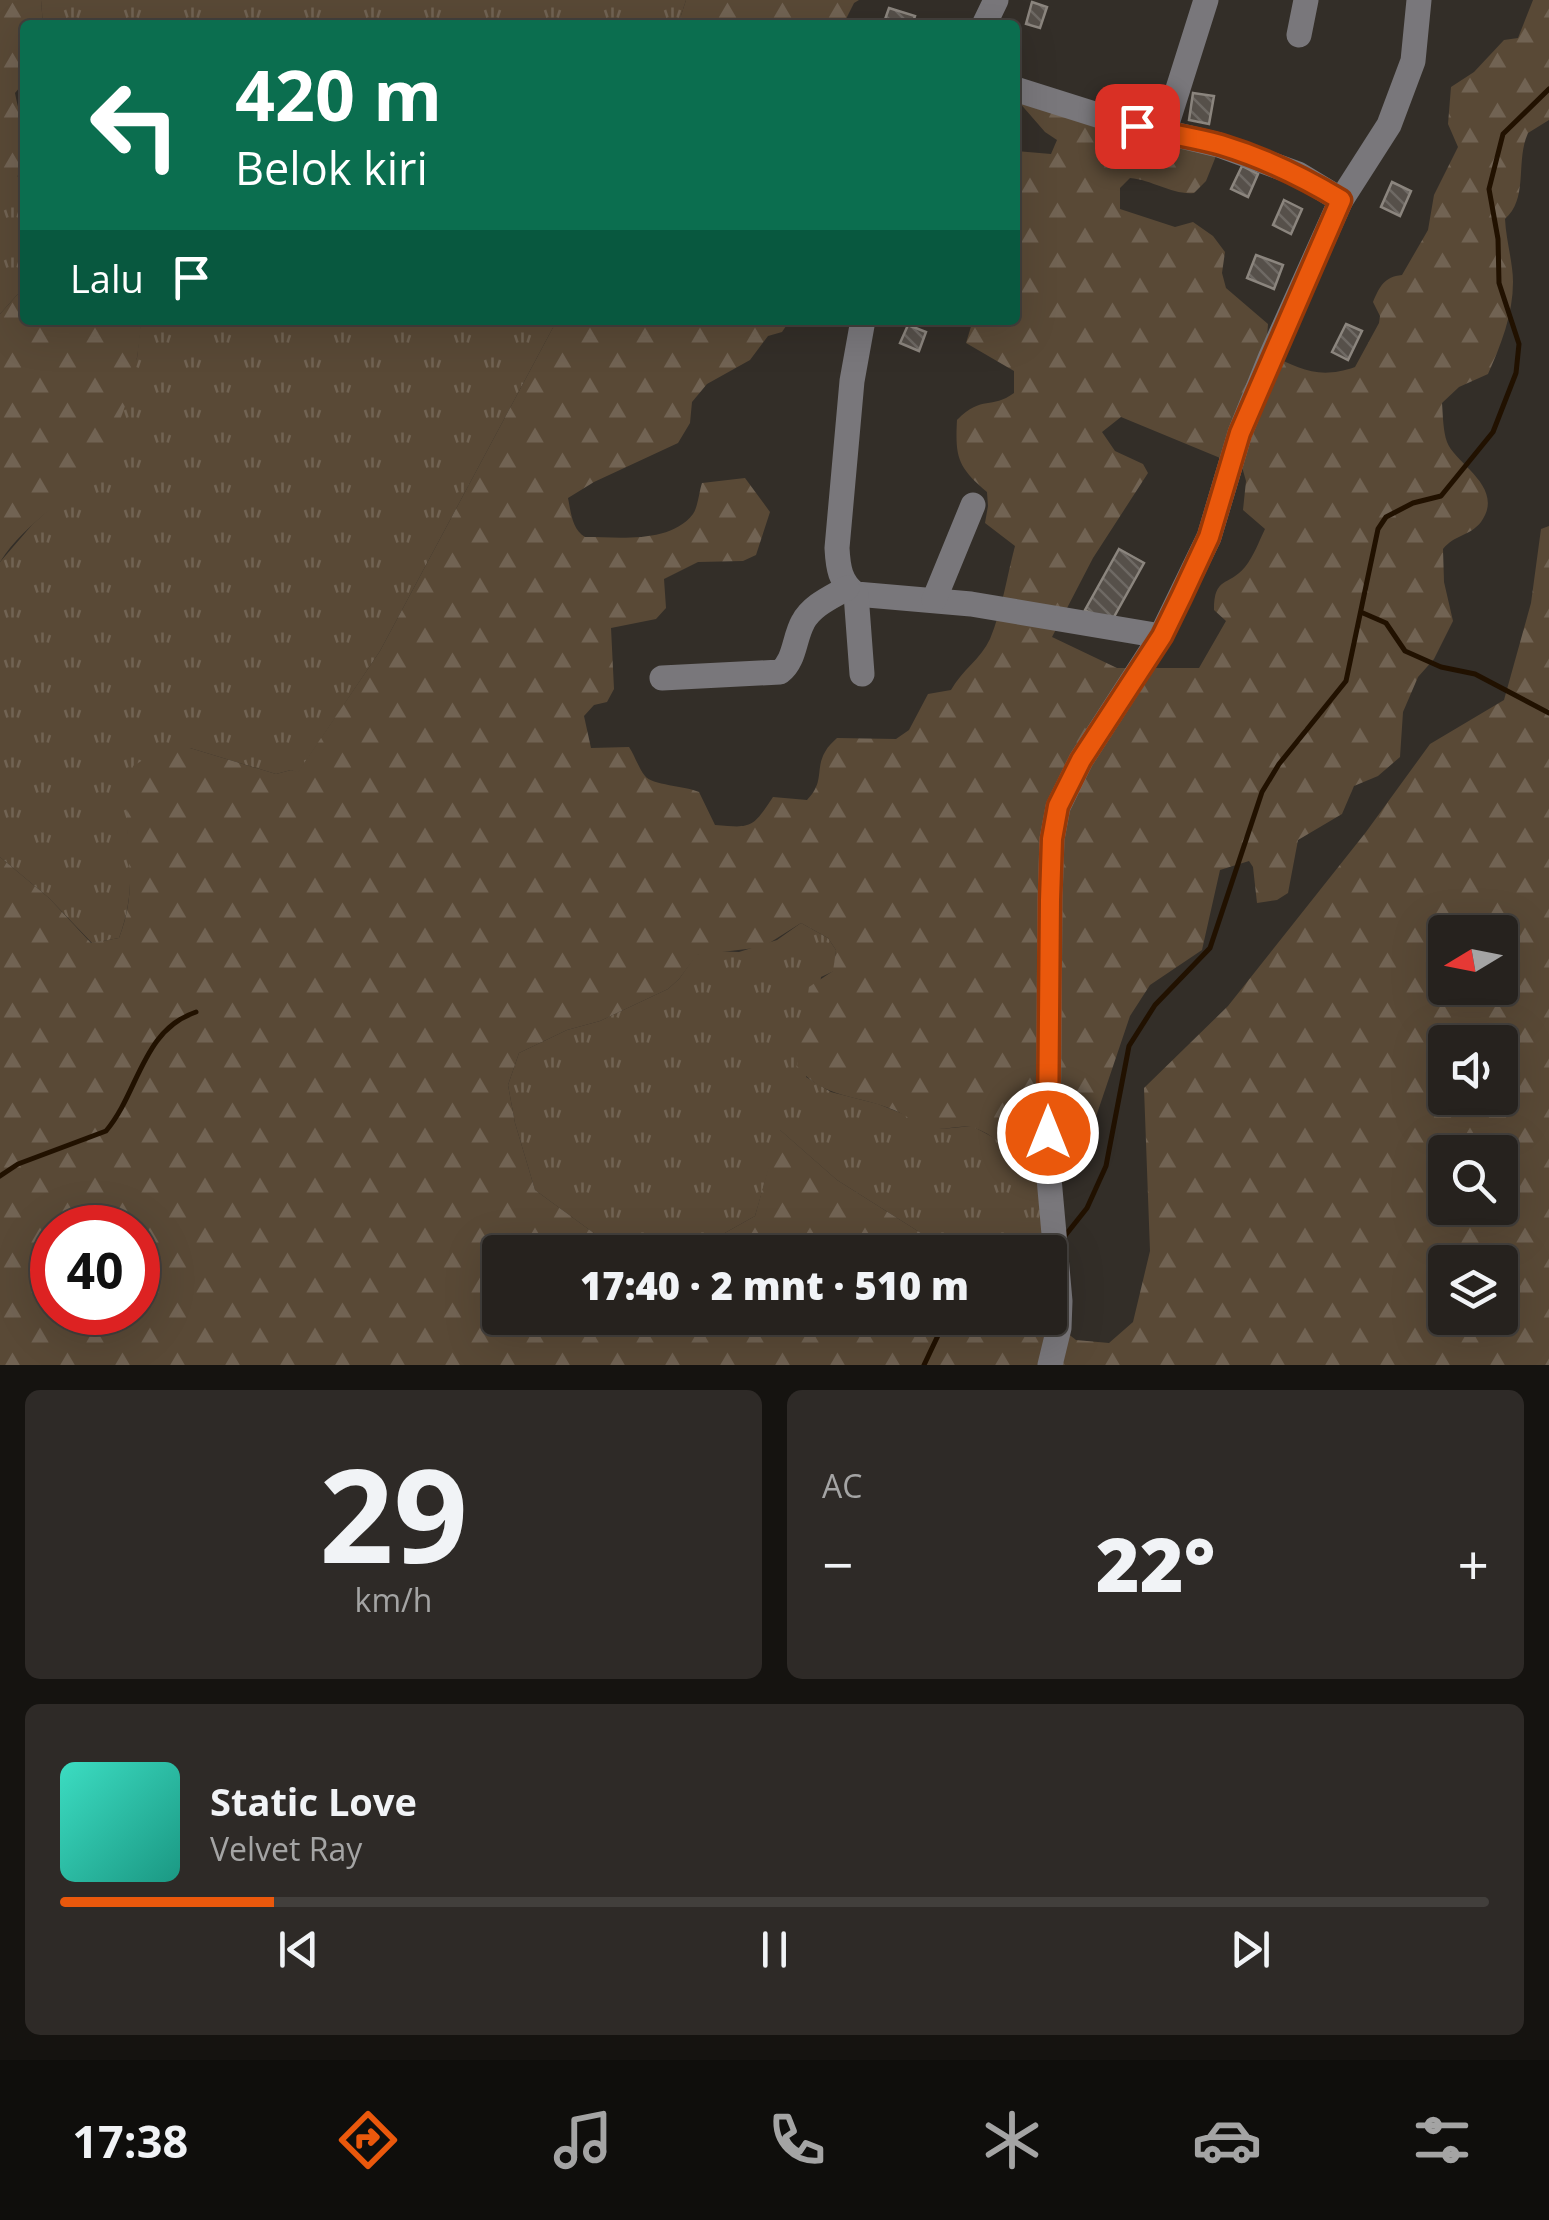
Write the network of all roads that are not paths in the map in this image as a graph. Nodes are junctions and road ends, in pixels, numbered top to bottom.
1 (1206, 0) edge
2 (1306, 0) edge
3 (1419, 0) edge
4 (1299, 35) dead end
5 (1020, 91) edge
6 (1164, 134) junction
7 (1341, 200) junction
8 (862, 325) edge
9 (973, 505) dead end
10 (852, 591) junction
11 (934, 600) junction
12 (1162, 636) junction
13 (862, 674) dead end
14 (662, 678) dead end
15 (1050, 1365) edge

1 - 6 street
2 - 4 street
3 - 7 street
5 - 6 street
6 - 7 street
7 - 12 street
8 - 10 street
9 - 11 street
10 - 11 street
10 - 13 street
10 - 14 street
11 - 12 street
12 - 15 street

